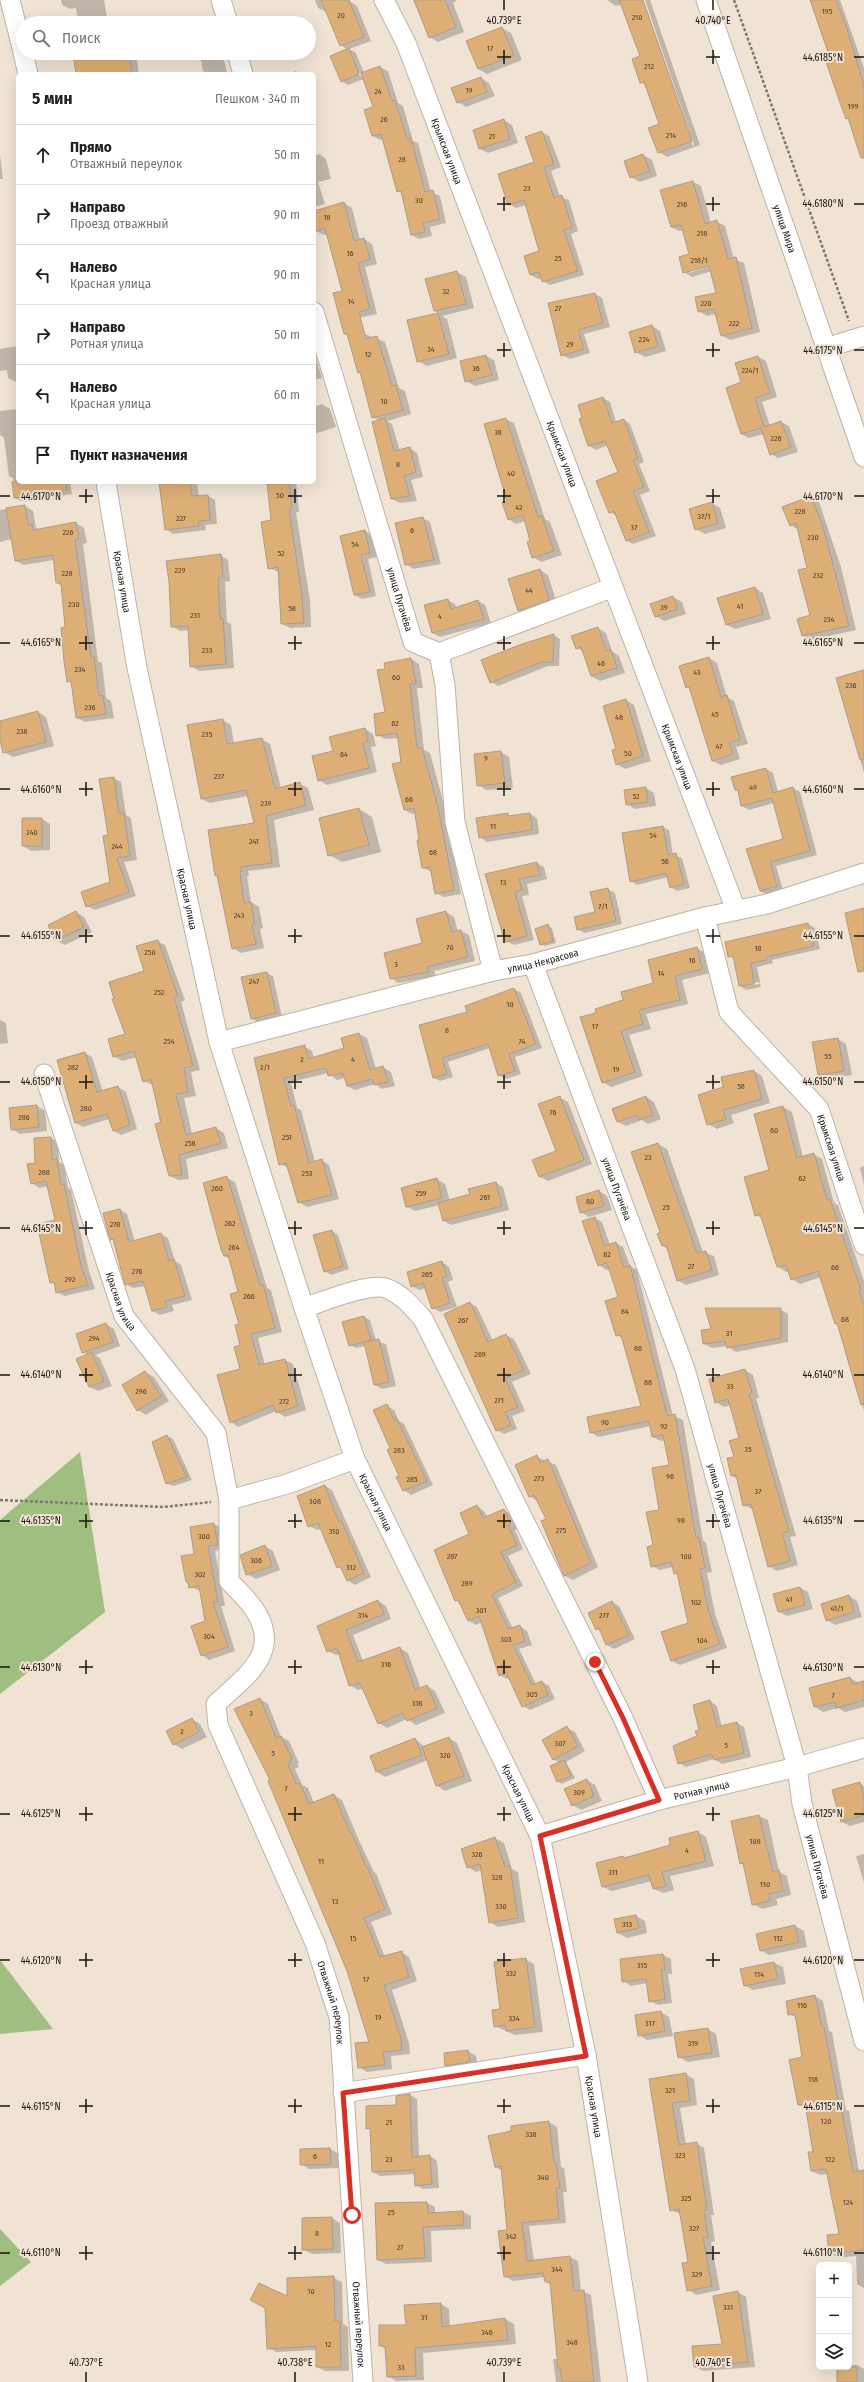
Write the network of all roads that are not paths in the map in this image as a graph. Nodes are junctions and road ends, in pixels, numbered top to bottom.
1 (221, 0) edge
2 (384, 0) edge
3 (706, 0) edge
4 (8, 7) edge
5 (226, 16) edge
6 (16, 32) edge
7 (25, 60) edge
8 (239, 60) edge
9 (28, 72) edge
10 (242, 72) edge
11 (316, 319) edge
12 (860, 337) edge
13 (826, 348) junction
14 (864, 457) edge
15 (106, 484) edge
16 (611, 588) junction
17 (439, 653) junction
18 (864, 873) edge
19 (736, 910) junction
20 (705, 917) junction
21 (533, 964) junction
22 (493, 971) junction
23 (219, 1042) junction
24 (44, 1074) dead end
25 (864, 1245) edge
26 (304, 1308) junction
27 (355, 1459) junction
28 (229, 1500) junction
29 (259, 1663) joint
30 (864, 1748) edge
31 (797, 1767) junction
32 (659, 1800) junction
33 (540, 1836) junction
34 (864, 2041) edge
35 (586, 2056) junction
36 (343, 2093) junction
37 (364, 2382) edge
38 (638, 2382) edge

1 - 5 street
2 - 16 street, Крымская улица
3 - 13 street, улица Мира
4 - 6 street
7 - 9 street
8 - 10 street
11 - 17 street, улица Пугачёва
12 - 13 street
13 - 14 street, улица Мира
15 - 23 street, Красная улица
16 - 17 street
16 - 19 street, Крымская улица
17 - 22 street
18 - 19 street, улица Некрасова
19 - 20 street, улица Некрасова
20 - 21 street, улица Некрасова
20 - 25 street, Крымская улица
21 - 22 street, улица Некрасова
21 - 31 street, улица Пугачёва
22 - 23 street, улица Некрасова
23 - 26 street, Красная улица
24 - 28 street, Красная улица
26 - 27 street, Красная улица
26 - 32 street
27 - 28 street
27 - 33 street, Красная улица
28 - 29 street, Красная улица
29 - 36 street, Отважный переулок
30 - 31 street, Ротная улица
31 - 32 street, Ротная улица
31 - 34 street, улица Пугачёва
32 - 33 street, Ротная улица
33 - 35 street, Красная улица
35 - 36 street
35 - 38 street, Красная улица
36 - 37 street, Отважный переулок

